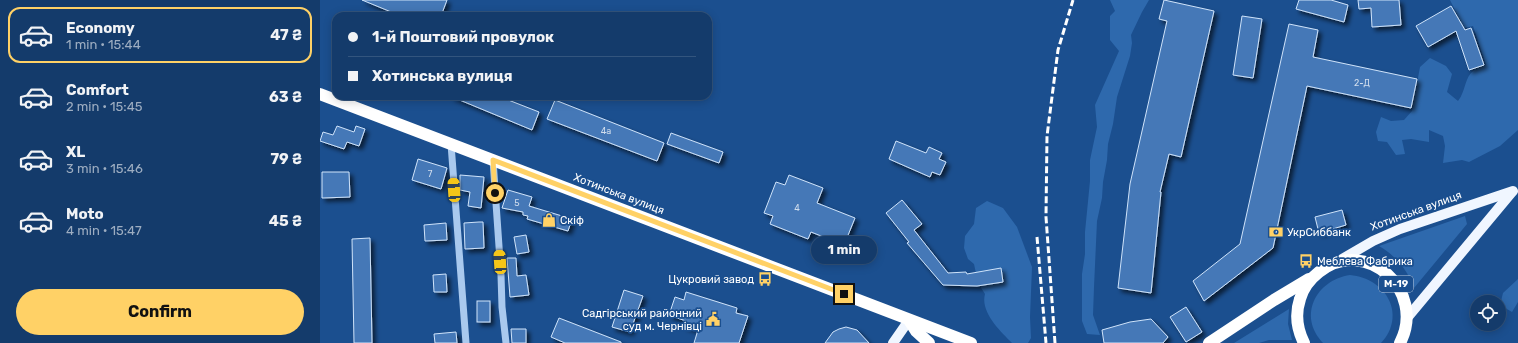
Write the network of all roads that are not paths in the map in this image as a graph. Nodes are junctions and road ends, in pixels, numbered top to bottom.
1 (320, 94) edge
2 (332, 99) edge
3 (336, 100) edge
4 (451, 144) junction
5 (493, 160) junction
6 (1515, 189) edge
7 (1333, 264) junction
8 (1314, 276) junction
9 (909, 320) junction
10 (1407, 323) junction
11 (466, 343) edge
12 (506, 343) edge
13 (893, 343) edge
14 (928, 343) edge
15 (971, 343) edge
16 (1209, 343) edge
17 (1304, 343) edge
18 (1400, 343) edge
19 (1409, 343) edge

1 - 2 highway, Хотинська вулиця
3 - 4 highway, Хотинська вулиця
4 - 5 highway, Хотинська вулиця
4 - 11 street
5 - 9 highway, Хотинська вулиця
5 - 12 street
6 - 7 main road, Хотинська вулиця
6 - 10 main road, Хотинська вулиця
7 - 8 highway, М-19
7 - 10 highway, М-19
8 - 16 highway, М-19
8 - 17 highway, М-19
9 - 13 main road
9 - 14 highway
9 - 15 highway, Хотинська вулиця
10 - 18 highway
10 - 19 highway, М-19

